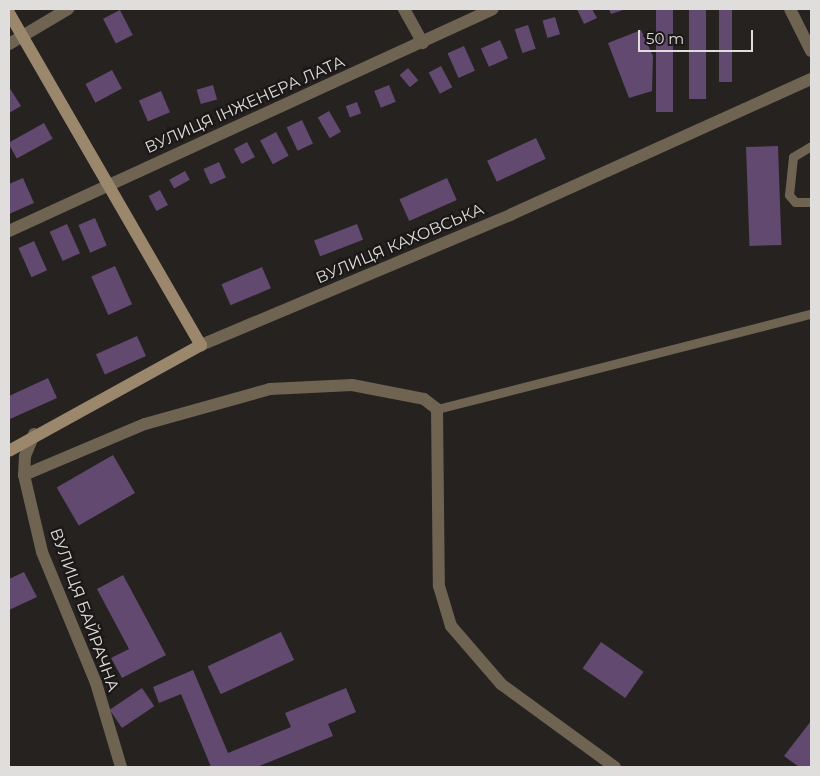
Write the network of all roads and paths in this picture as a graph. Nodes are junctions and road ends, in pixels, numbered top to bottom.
1 (68, 9) edge
2 (404, 9) edge
3 (493, 9) edge
4 (790, 9) edge
5 (9, 13) edge
6 (22, 36) junction
7 (422, 43) junction
8 (9, 44) edge
9 (811, 50) edge
10 (811, 79) edge
11 (811, 146) edge
12 (105, 184) junction
13 (811, 202) edge
14 (9, 231) edge
15 (811, 314) edge
16 (202, 345) junction
17 (437, 408) junction
18 (34, 434) junction
19 (9, 451) edge
20 (24, 475) junction
21 (121, 767) edge
22 (615, 767) edge

1 - 6 street
2 - 7 street
3 - 7 street, ВУЛИЦЯ ІНЖЕНЕРА ЛАТА
4 - 9 street
5 - 6 street
6 - 8 street
6 - 12 street
7 - 12 street, ВУЛИЦЯ ІНЖЕНЕРА ЛАТА
10 - 16 street, ВУЛИЦЯ КАХОВСЬКА
11 - 13 lane
12 - 14 street, ВУЛИЦЯ ІНЖЕНЕРА ЛАТА
12 - 16 street
15 - 17 lane
16 - 18 street, ВУЛИЦЯ КАХОВСЬКА
17 - 20 street
17 - 22 street
18 - 19 street, ВУЛИЦЯ КАХОВСЬКА
18 - 20 street, ВУЛИЦЯ БАЙРАЧНА
20 - 21 street, ВУЛИЦЯ БАЙРАЧНА

